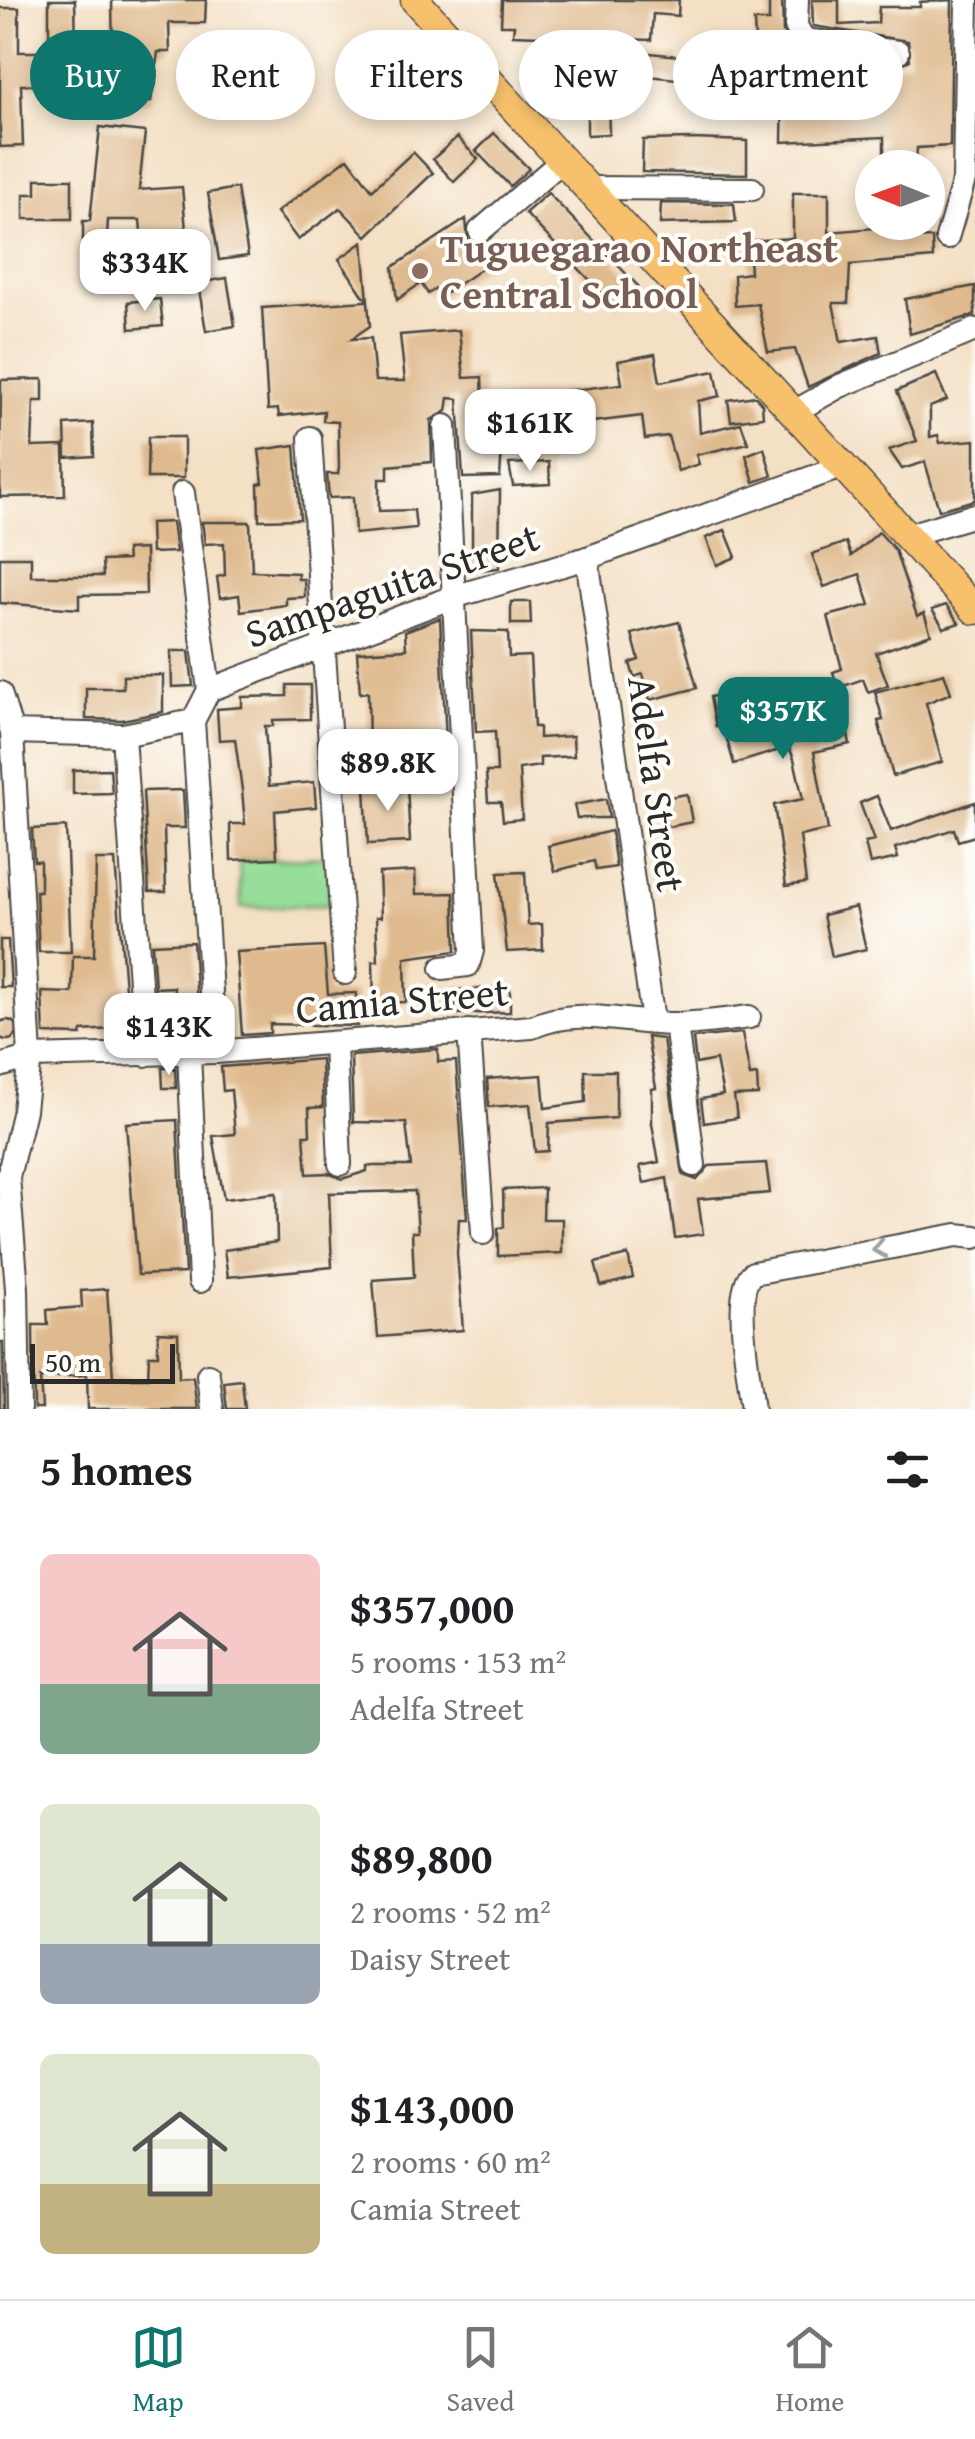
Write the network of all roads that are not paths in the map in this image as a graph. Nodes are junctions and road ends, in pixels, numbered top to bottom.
1 (415, 0) edge
2 (797, 0) edge
3 (968, 0) edge
4 (798, 30) edge
5 (563, 160) junction
6 (588, 188) junction
7 (752, 188) dead end
8 (480, 231) dead end
9 (946, 238) dead end
10 (975, 330) edge
11 (792, 413) junction
12 (445, 426) dead end
13 (310, 438) dead end
14 (844, 466) junction
15 (183, 493) dead end
16 (975, 516) edge
17 (905, 536) junction
18 (588, 558) junction
19 (453, 596) junction
20 (975, 610) edge
21 (326, 644) junction
22 (208, 690) junction
23 (0, 693) edge
24 (193, 720) junction
25 (12, 732) junction
26 (123, 735) junction
27 (442, 968) dead end
28 (345, 973) dead end
29 (749, 1018) dead end
30 (665, 1023) junction
31 (469, 1031) junction
32 (335, 1044) junction
33 (216, 1052) junction
34 (189, 1054) junction
35 (145, 1055) junction
36 (30, 1057) junction
37 (0, 1066) edge
38 (340, 1164) dead end
39 (694, 1165) dead end
40 (483, 1233) dead end
41 (975, 1237) edge
42 (200, 1281) dead end
43 (208, 1375) dead end
44 (19, 1409) edge
45 (212, 1409) edge
46 (753, 1409) edge

1 - 5 main road
2 - 4 street
3 - 9 street
5 - 6 main road
5 - 8 street
6 - 7 street
6 - 11 main road
10 - 11 street
11 - 14 main road
12 - 19 street
13 - 21 street
14 - 17 main road
14 - 18 street, Sampaguita Street
15 - 22 street
16 - 17 street
17 - 20 main road
18 - 19 street, Sampaguita Street
18 - 30 street, Adelfa Street
19 - 21 street, Sampaguita Street
19 - 27 street
21 - 22 street, Sampaguita Street
21 - 28 street
22 - 24 street, Sampaguita Street
23 - 25 street
24 - 26 street
24 - 33 street
25 - 26 street
25 - 36 street
26 - 35 street
29 - 30 street, Camia Street
30 - 31 street, Camia Street
30 - 39 street, Adelfa Street
31 - 32 street, Camia Street
31 - 40 street
32 - 33 street, Camia Street
32 - 38 street
33 - 34 street, Camia Street
34 - 35 street, Camia Street
34 - 42 street
35 - 36 street, Camia Street
36 - 37 street, Camia Street
36 - 44 street
41 -> 46 street
43 - 45 street

